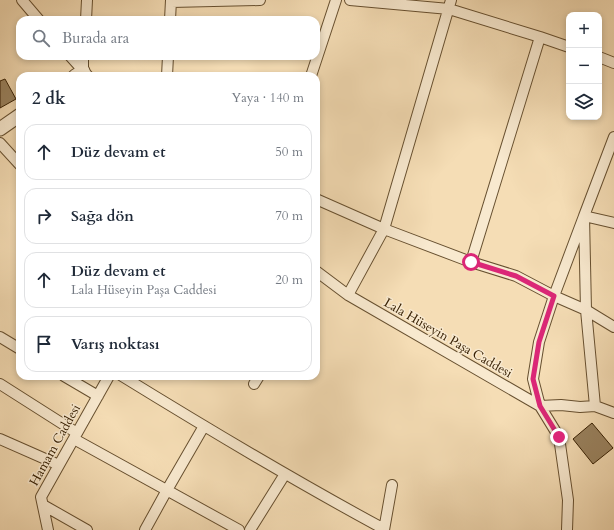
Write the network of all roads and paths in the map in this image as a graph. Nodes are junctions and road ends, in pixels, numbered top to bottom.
1 (22, 0) edge
2 (87, 0) edge
3 (253, 0) edge
4 (260, 0) edge
5 (336, 0) edge
6 (350, 0) edge
7 (171, 1) edge
8 (450, 5) edge
9 (36, 16) edge
10 (86, 16) edge
11 (170, 16) edge
12 (540, 37) junction
13 (566, 46) edge
14 (320, 49) edge
15 (602, 59) edge
16 (73, 60) edge
17 (84, 60) edge
18 (168, 60) edge
19 (316, 60) edge
20 (614, 63) edge
21 (81, 72) edge
22 (82, 72) edge
23 (167, 72) edge
24 (312, 72) edge
25 (16, 118) edge
26 (0, 129) edge
27 (614, 137) edge
28 (0, 143) edge
29 (16, 161) edge
30 (320, 201) edge
31 (584, 216) junction
32 (614, 223) edge
33 (384, 229) junction
34 (471, 262) junction
35 (320, 277) edge
36 (348, 295) junction
37 (554, 296) junction
38 (586, 310) junction
39 (614, 327) edge
40 (0, 336) edge
41 (16, 346) edge
42 (71, 380) edge
43 (107, 380) edge
44 (129, 380) edge
45 (0, 384) edge
46 (98, 396) junction
47 (540, 406) junction
48 (595, 406) junction
49 (614, 413) edge
50 (204, 426) junction
51 (75, 436) junction
52 (0, 439) edge
53 (59, 465) junction
54 (285, 474) junction
55 (392, 485) dead end
56 (166, 490) junction
57 (43, 505) junction
58 (384, 529) edge
59 (48, 530) edge
60 (87, 530) edge
61 (145, 530) edge
62 (239, 530) edge
63 (250, 530) edge
64 (567, 530) edge

1 - 9 street
2 - 10 street
3 - 4 street
3 - 7 street
5 - 14 street
6 - 8 street
7 - 11 street
8 - 12 street
8 - 33 street
12 - 13 street
12 - 34 street
15 - 20 street
16 - 21 street
17 - 22 street
18 - 23 street
19 - 24 street
25 - 26 street
27 - 31 street
28 - 29 street
30 - 33 street
31 - 32 street
31 - 37 street
31 - 38 street
33 - 34 street
33 - 36 street
34 - 37 street
35 - 36 street, Lala Hüseyin Paşa Caddesi
36 - 47 street, Lala Hüseyin Paşa Caddesi
37 - 38 street
37 - 47 street
38 - 39 street
38 - 48 street
40 - 41 street
42 - 46 street
43 - 46 street, Hamam Caddesi
44 - 50 street
45 - 51 street
46 - 51 street, Hamam Caddesi
47 - 48 street
47 - 64 street, Lala Hüseyin Paşa Caddesi
48 - 49 street
50 - 54 street
50 - 56 street
51 - 53 street, Hamam Caddesi
51 - 56 street
52 - 53 street
53 - 57 street, Hamam Caddesi
54 - 58 street
54 - 63 street
55 - 58 street
56 - 61 street
56 - 62 street
57 - 59 street, Hamam Caddesi
57 - 60 street

